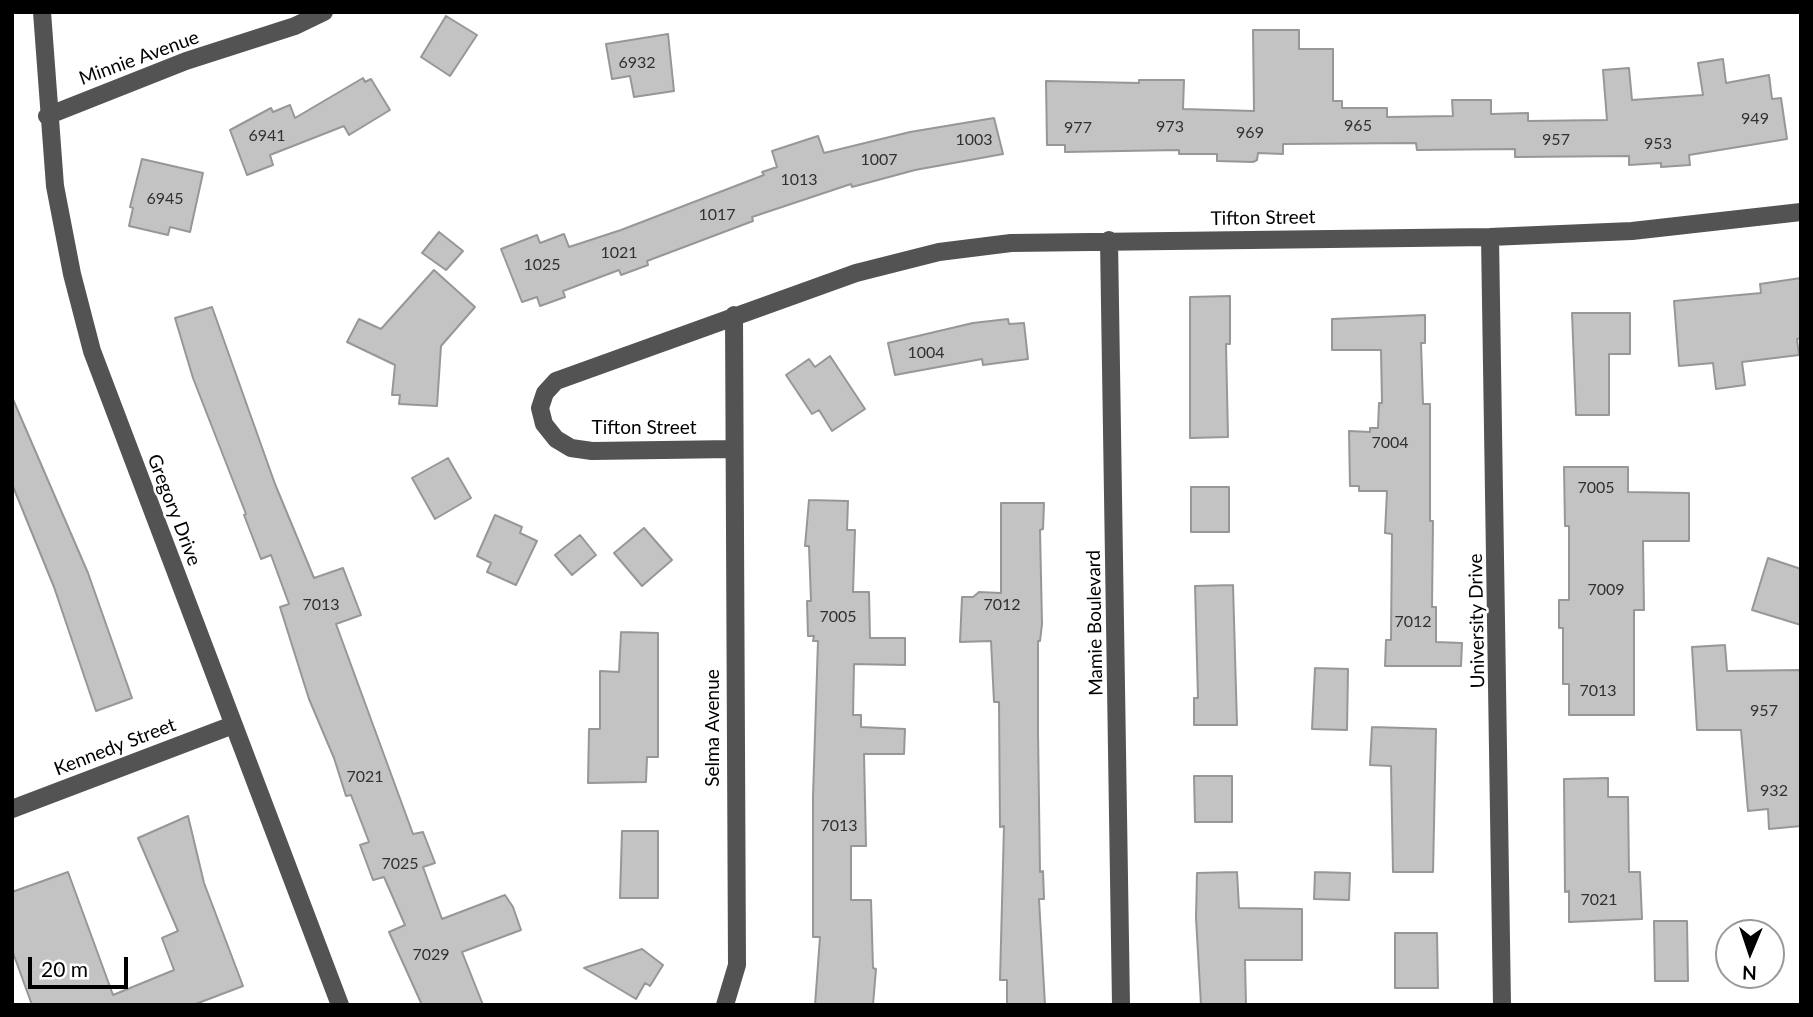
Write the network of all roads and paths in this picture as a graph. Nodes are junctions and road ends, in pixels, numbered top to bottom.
1 (42, 12) edge
2 (324, 12) edge
3 (47, 116) junction
4 (1801, 212) edge
5 (1490, 237) junction
6 (1110, 240) junction
7 (734, 315) junction
8 (733, 449) junction
9 (233, 725) junction
10 (12, 809) edge
11 (340, 1005) edge
12 (725, 1005) edge
13 (1121, 1005) edge
14 (1502, 1005) edge

1 - 3 street, Gregory Drive
2 - 3 street, Minnie Avenue
3 - 9 street, Gregory Drive
4 - 5 street, Tifton Street
5 - 6 street, Tifton Street
5 - 14 street, University Drive
6 - 7 street, Tifton Street
6 - 13 street, Mamie Boulevard
7 - 8 street
7 - 8 street, Tifton Street
8 - 12 street, Selma Avenue
9 - 10 street, Kennedy Street
9 - 11 street, Gregory Drive

